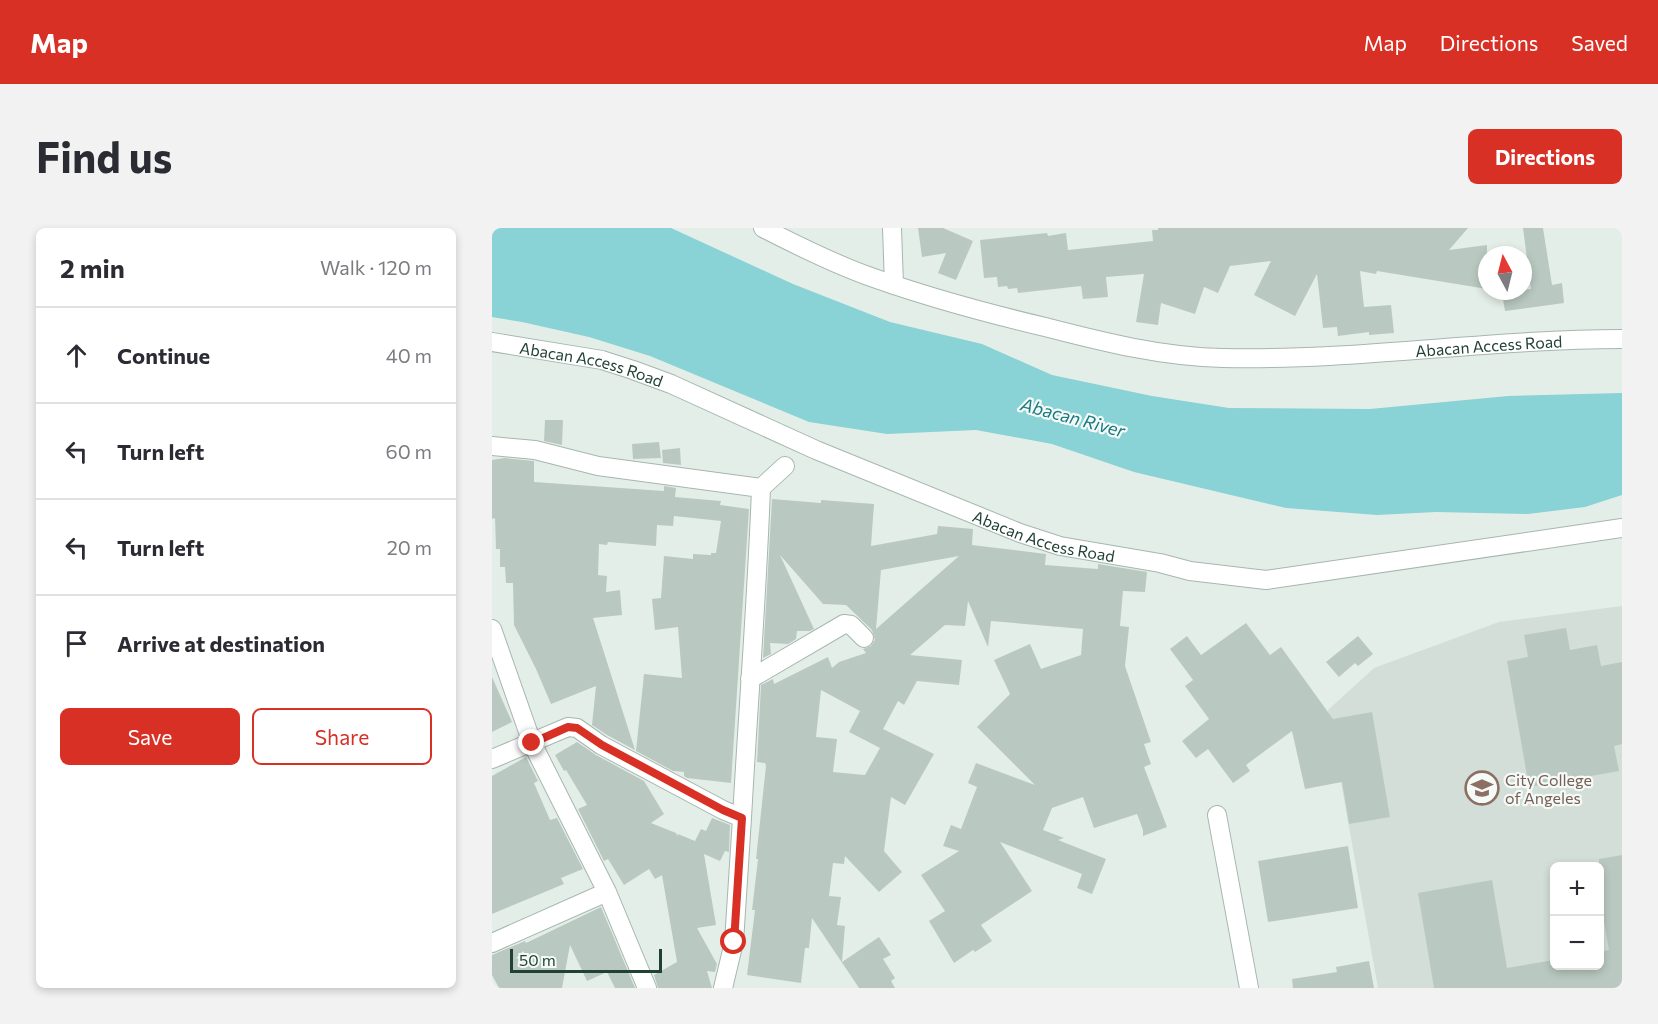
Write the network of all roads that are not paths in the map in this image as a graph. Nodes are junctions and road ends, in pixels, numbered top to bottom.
1 (764, 228) edge
2 (891, 228) edge
3 (894, 285) junction
4 (1622, 339) edge
5 (492, 342) edge
6 (492, 446) edge
7 (785, 466) dead end
8 (761, 488) junction
9 (1622, 528) edge
10 (492, 629) edge
11 (864, 638) dead end
12 (750, 679) junction
13 (532, 743) junction
14 (492, 759) edge
15 (1217, 815) dead end
16 (742, 818) junction
17 (607, 892) junction
18 (492, 944) edge
19 (647, 988) edge
20 (723, 988) edge
21 (1249, 988) edge

1 - 3 street, Abacan Access Road
2 - 3 street
3 - 4 street, Abacan Access Road
5 - 9 street, Abacan Access Road
6 - 8 street
7 - 8 street
8 - 12 street
10 - 13 street
11 - 12 street
12 - 16 street
13 - 14 street
13 - 16 street
13 - 17 street
15 - 21 street
16 - 20 street
17 - 18 street
17 - 19 street

